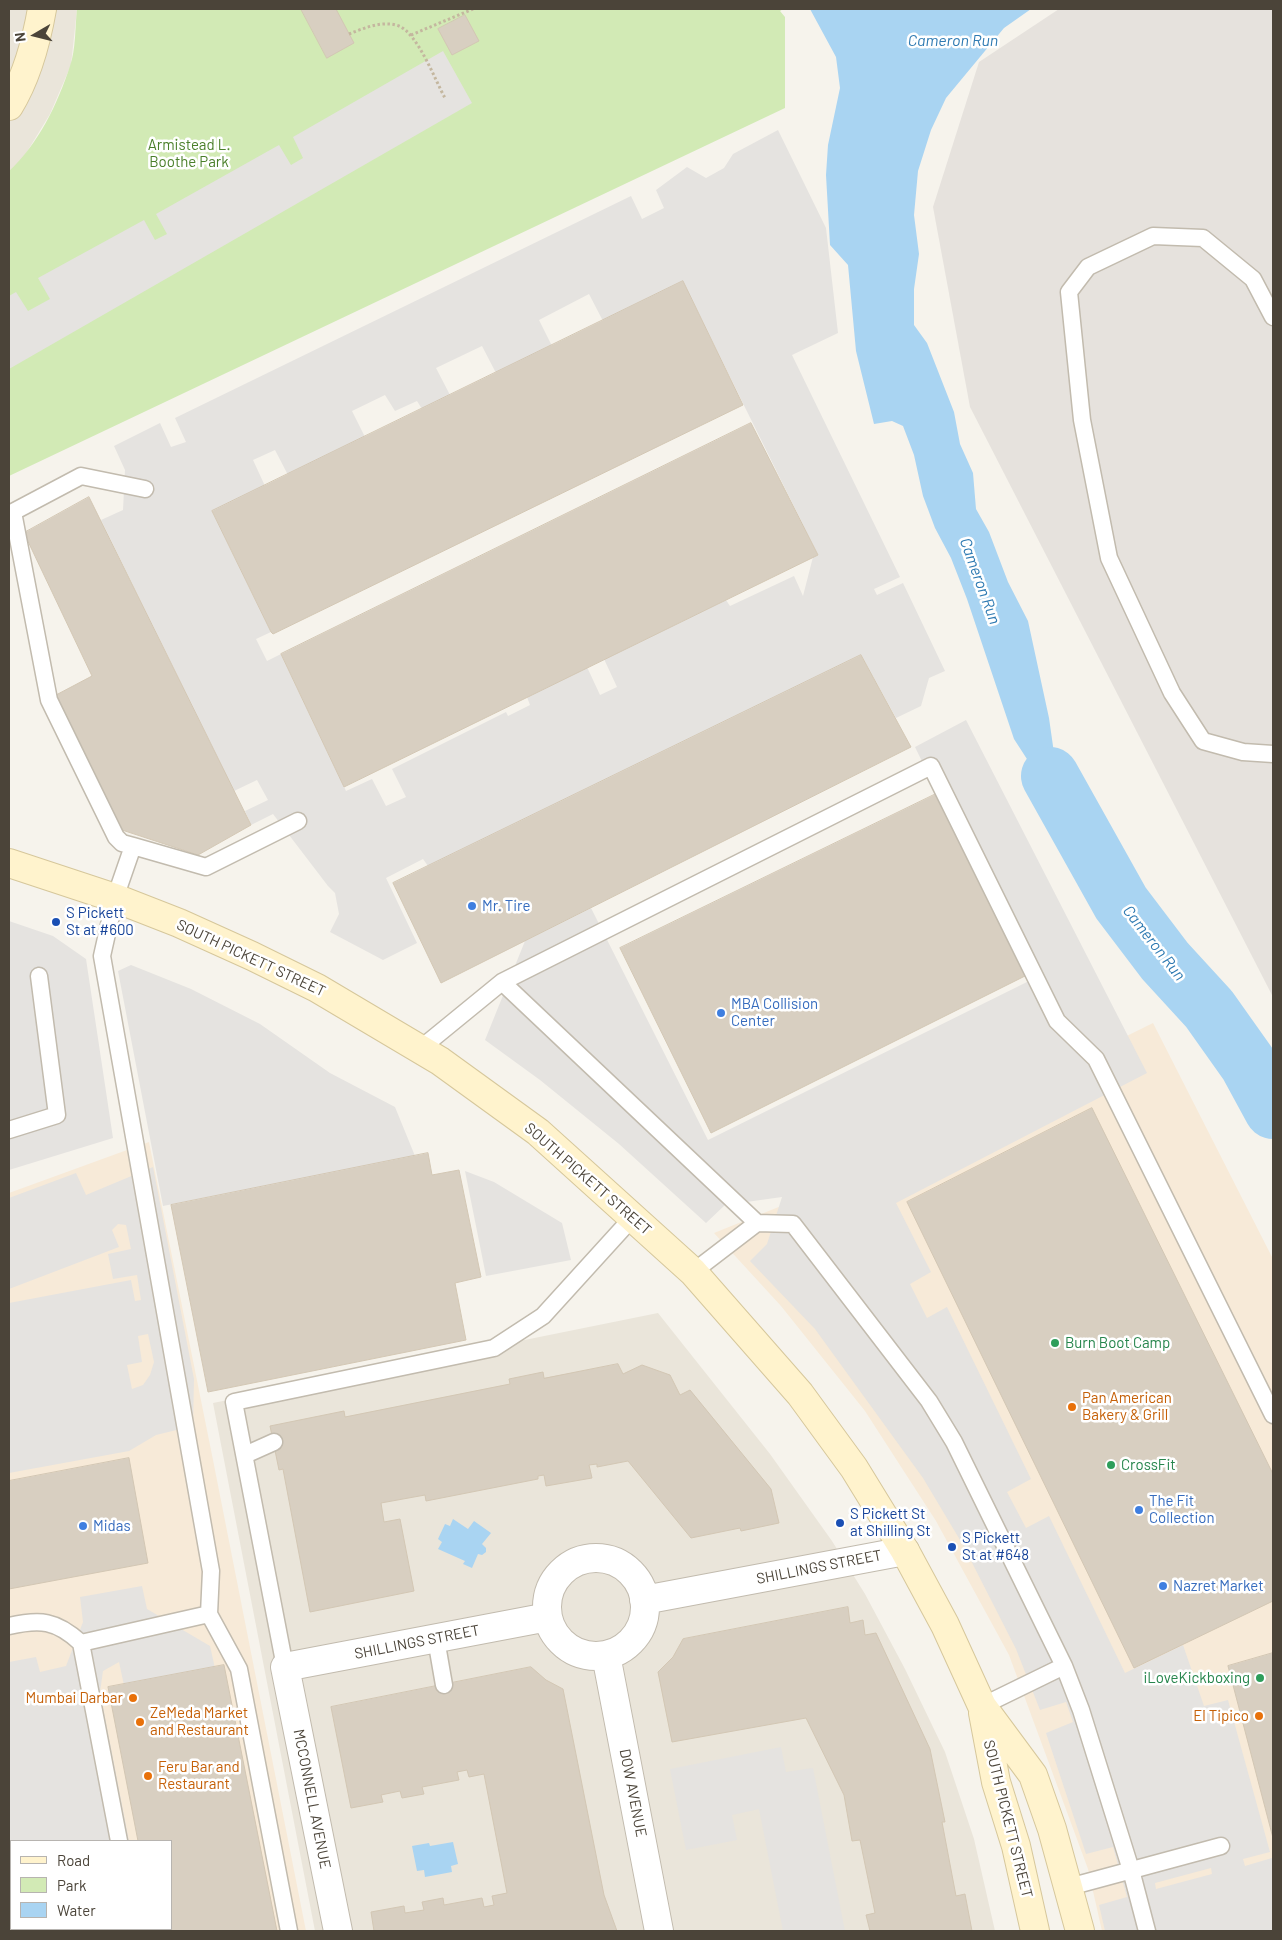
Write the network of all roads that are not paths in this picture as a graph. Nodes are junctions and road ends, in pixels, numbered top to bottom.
1 (42, 9) edge
2 (9, 106) edge
3 (1273, 317) edge
4 (145, 489) dead end
5 (1273, 754) edge
6 (298, 821) dead end
7 (132, 846) junction
8 (9, 864) edge
9 (115, 898) junction
10 (39, 976) dead end
11 (502, 982) junction
12 (420, 1049) junction
13 (9, 1130) edge
14 (633, 1217) junction
15 (757, 1223) junction
16 (693, 1272) junction
17 (1273, 1415) edge
18 (274, 1442) dead end
19 (245, 1454) junction
20 (905, 1551) junction
21 (644, 1600) junction
22 (209, 1614) junction
23 (548, 1617) junction
24 (9, 1626) edge
25 (436, 1639) junction
26 (81, 1643) junction
27 (606, 1655) junction
28 (1064, 1666) junction
29 (285, 1667) junction
30 (444, 1685) dead end
31 (982, 1706) junction
32 (119, 1840) edge
33 (1220, 1846) dead end
34 (1131, 1870) junction
35 (1069, 1887) junction
36 (289, 1931) edge
37 (338, 1931) edge
38 (659, 1931) edge
39 (1035, 1931) edge
40 (1080, 1931) edge
41 (1147, 1931) edge

1 - 2 main road
3 - 5 lane
4 - 7 lane
6 - 7 lane
7 - 9 lane
8 - 9 main road, SOUTH PICKETT STREET
9 - 12 main road, SOUTH PICKETT STREET
9 - 22 lane
10 - 13 lane
11 - 12 lane
11 - 15 lane
11 - 17 lane
12 - 14 main road, SOUTH PICKETT STREET
14 - 16 main road, SOUTH PICKETT STREET
14 - 19 lane
15 - 16 lane
15 - 28 lane
16 - 20 main road, SOUTH PICKETT STREET
18 - 19 lane
19 - 29 lane
20 - 21 street, SHILLINGS STREET
20 - 31 main road, SOUTH PICKETT STREET
21 - 23 street
21 - 27 street
22 - 26 lane
22 - 36 lane
23 - 25 street, SHILLINGS STREET
23 - 27 street
24 - 26 lane
25 - 29 street, SHILLINGS STREET
25 - 30 lane
26 - 32 lane
27 - 38 street, DOW AVENUE
28 - 31 lane
28 - 34 lane
29 - 37 street, MCCONNELL AVENUE
31 - 35 main road, SOUTH PICKETT STREET
31 - 39 main road, SOUTH PICKETT STREET
33 - 34 lane
34 - 35 lane
34 - 41 lane
35 - 40 main road, SOUTH PICKETT STREET

